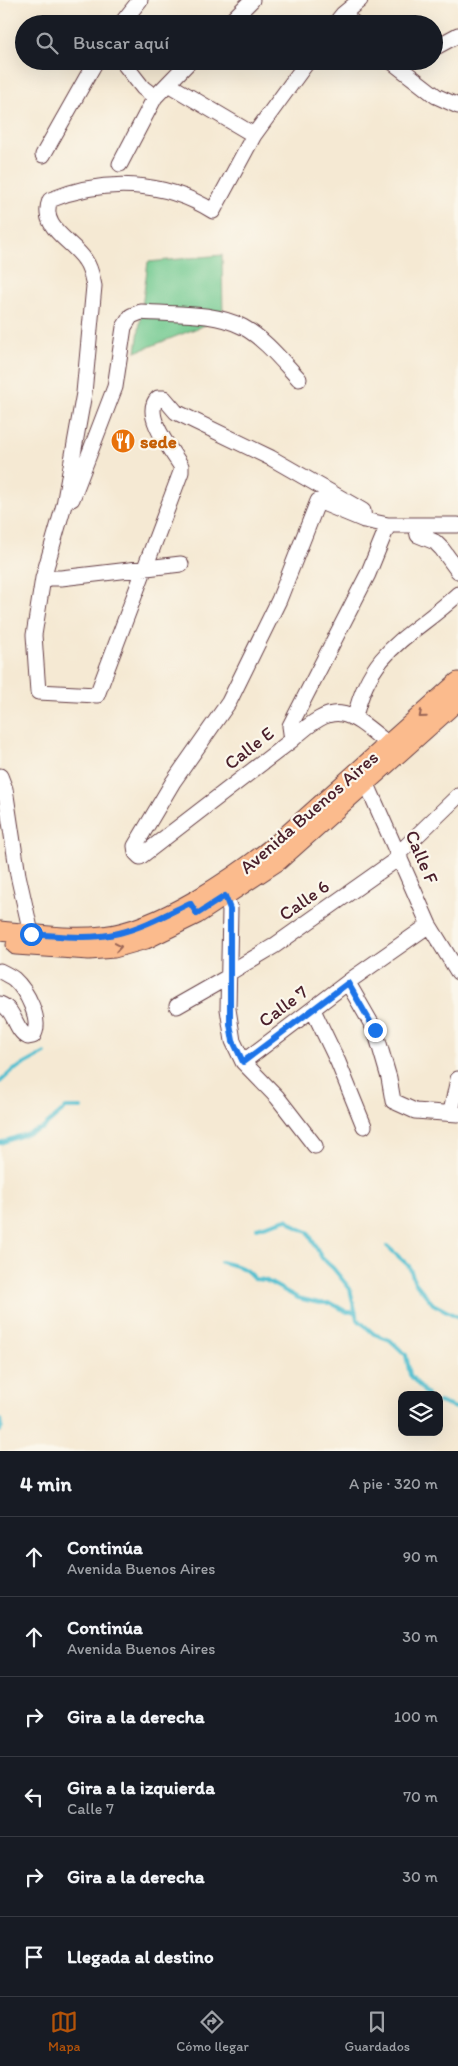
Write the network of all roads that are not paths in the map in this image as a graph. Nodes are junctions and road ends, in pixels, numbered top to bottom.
1 (140, 0) edge
2 (252, 0) edge
3 (360, 0) edge
4 (128, 15) edge
5 (237, 15) edge
6 (343, 15) edge
7 (458, 35) edge
8 (443, 43) edge
9 (91, 70) edge
10 (129, 70) edge
11 (181, 70) edge
12 (302, 70) edge
13 (403, 70) edge
14 (168, 84) junction
15 (155, 97) junction
16 (458, 106) edge
17 (254, 136) junction
18 (43, 155) dead end
19 (120, 164) dead end
20 (299, 380) dead end
21 (64, 505) junction
22 (364, 520) junction
23 (388, 525) junction
24 (416, 525) junction
25 (458, 525) edge
26 (181, 564) dead end
27 (145, 570) junction
28 (458, 571) edge
29 (43, 578) junction
30 (458, 594) edge
31 (458, 682) edge
32 (458, 700) edge
33 (355, 717) junction
34 (292, 740) junction
35 (388, 744) junction
36 (372, 770) junction
37 (0, 776) edge
38 (458, 796) edge
39 (5, 826) edge
40 (399, 855) junction
41 (225, 896) junction
42 (193, 909) junction
43 (429, 925) junction
44 (0, 931) edge
45 (31, 934) junction
46 (0, 943) edge
47 (0, 971) edge
48 (458, 972) edge
49 (229, 975) junction
50 (348, 983) junction
51 (0, 1004) edge
52 (177, 1006) dead end
53 (313, 1010) junction
54 (243, 1062) junction
55 (458, 1079) edge
56 (454, 1113) edge
57 (364, 1126) dead end
58 (315, 1146) dead end

1 - 4 street
2 - 5 street
3 - 6 street
7 - 8 street
9 - 18 street
10 - 15 street
11 - 14 street
12 - 17 street
13 - 16 street
14 - 15 street
14 - 17 street
15 - 19 street
17 - 21 street
20 - 21 street
21 - 29 street
22 - 23 street
22 - 27 street
22 - 34 street, Calle E
23 - 24 street
23 - 34 street
24 - 25 street
24 - 28 street
26 - 27 street
27 - 29 street
27 - 29 street
30 - 33 street
31 -> 35 main road, Avenida Buenos Aires
32 - 36 main road, Avenida Buenos Aires
33 - 34 street, Calle E
33 - 35 street
35 - 36 main road, Avenida Buenos Aires
36 - 40 street, Calle F
36 - 41 main road, Avenida Buenos Aires
36 - 42 main road, Avenida Buenos Aires
37 - 39 street
38 - 40 street, Calle 6
39 - 45 street
40 - 43 street, Calle F
40 - 49 street, Calle 6
41 - 42 main road, Avenida Buenos Aires
41 - 49 street
42 - 45 main road, Avenida Buenos Aires
46 -> 42 main road, Avenida Buenos Aires
43 - 48 street, Calle F
43 - 50 street, Calle 7
44 - 45 main road, Avenida Buenos Aires
47 - 51 street
49 - 52 street, Calle 6
49 - 54 street
50 - 53 street, Calle 7
50 - 56 street
53 - 54 street, Calle 7
53 - 57 street
54 - 58 street
55 - 56 street

